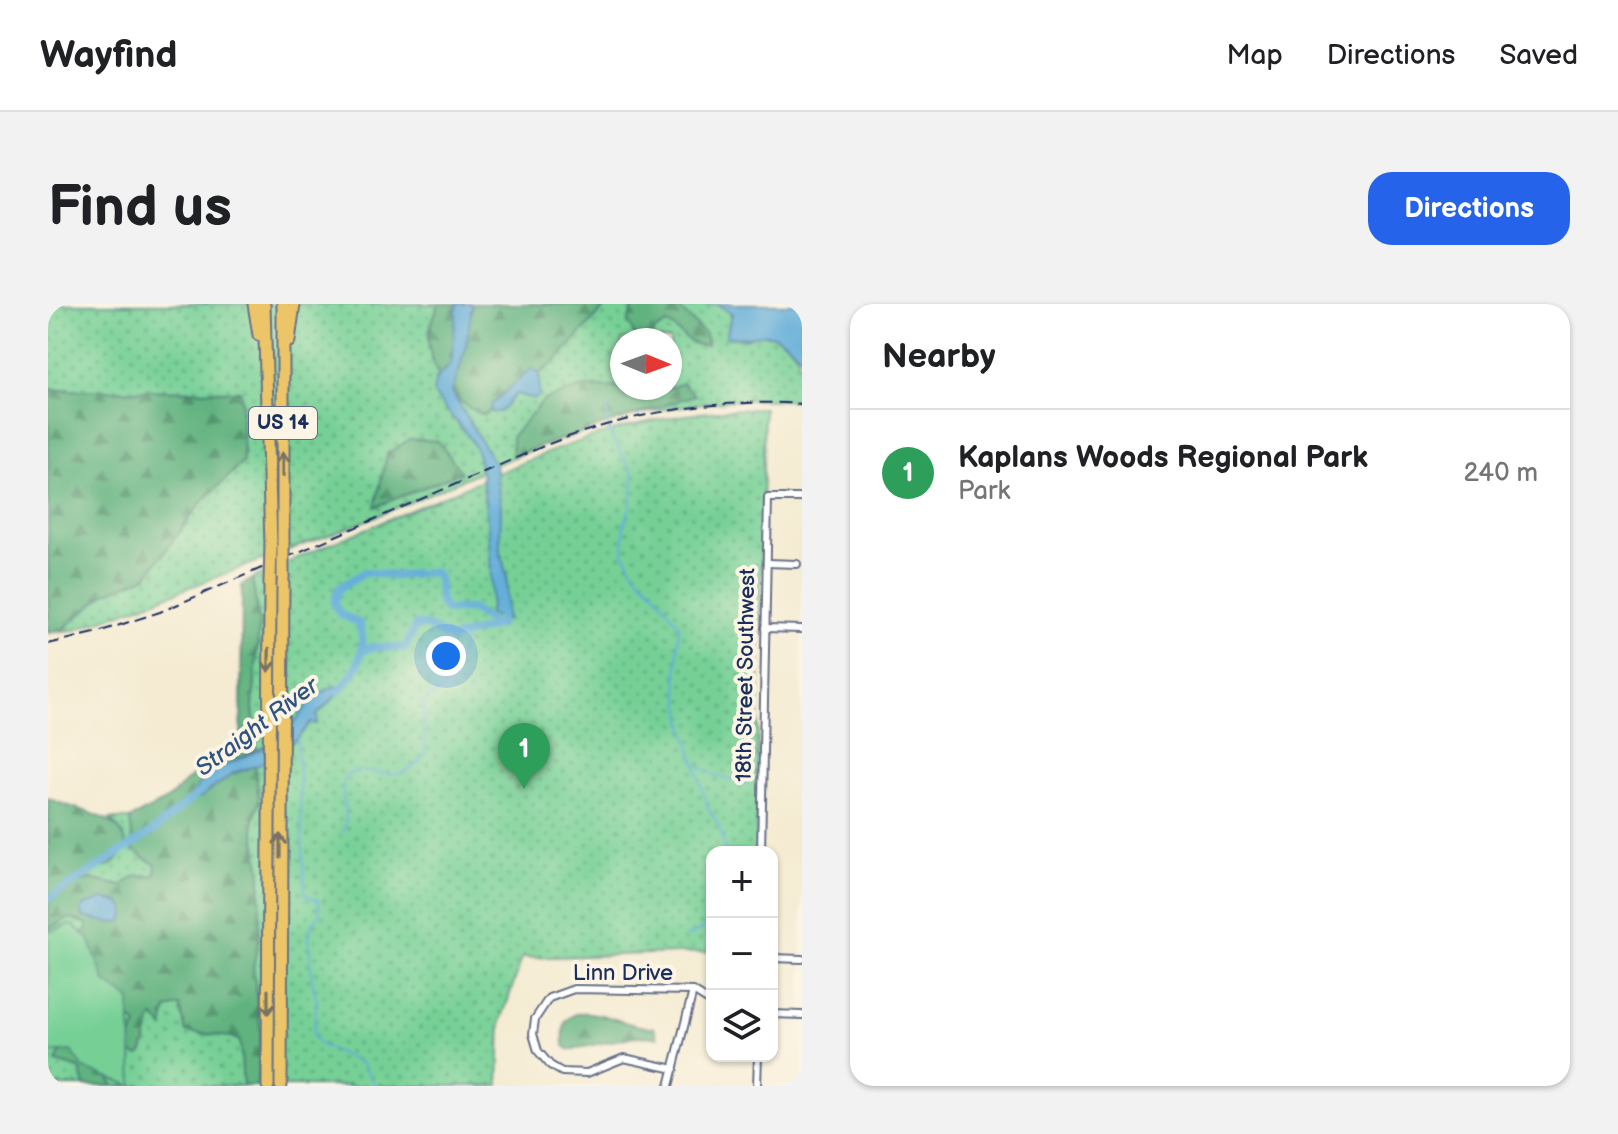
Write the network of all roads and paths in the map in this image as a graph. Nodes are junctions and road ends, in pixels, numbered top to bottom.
1 (254, 304) edge
2 (264, 304) edge
3 (283, 304) edge
4 (294, 304) edge
5 (283, 409) junction
6 (268, 412) junction
7 (802, 498) edge
8 (277, 544) junction
9 (767, 563) junction
10 (797, 564) dead end
11 (765, 628) junction
12 (802, 629) edge
13 (274, 766) junction
14 (761, 846) edge
15 (778, 958) edge
16 (802, 959) edge
17 (693, 991) junction
18 (706, 999) edge
19 (778, 1014) edge
20 (802, 1015) edge
21 (758, 1062) edge
22 (674, 1069) junction
23 (268, 1086) edge
24 (283, 1086) edge
25 (669, 1086) edge
26 (757, 1086) edge

1 - 6 highway
2 - 6 highway, US 14
3 - 5 highway, US 14
4 - 5 highway
8 -> 5 highway, US 14
6 - 8 highway, US 14
7 - 9 street, 18th Street Southwest
8 - 13 highway, US 14, bridge
8 -> 13 highway, US 14, bridge
9 - 10 street
9 - 11 street, 18th Street Southwest
11 - 12 street
11 - 14 street, 18th Street Southwest
13 -> 23 highway, US 14
24 -> 13 highway, US 14
15 - 16 street
17 - 18 street, Linn Drive
17 - 22 street
17 - 22 street, Linn Drive
19 - 20 street
21 - 26 street
22 - 25 street

